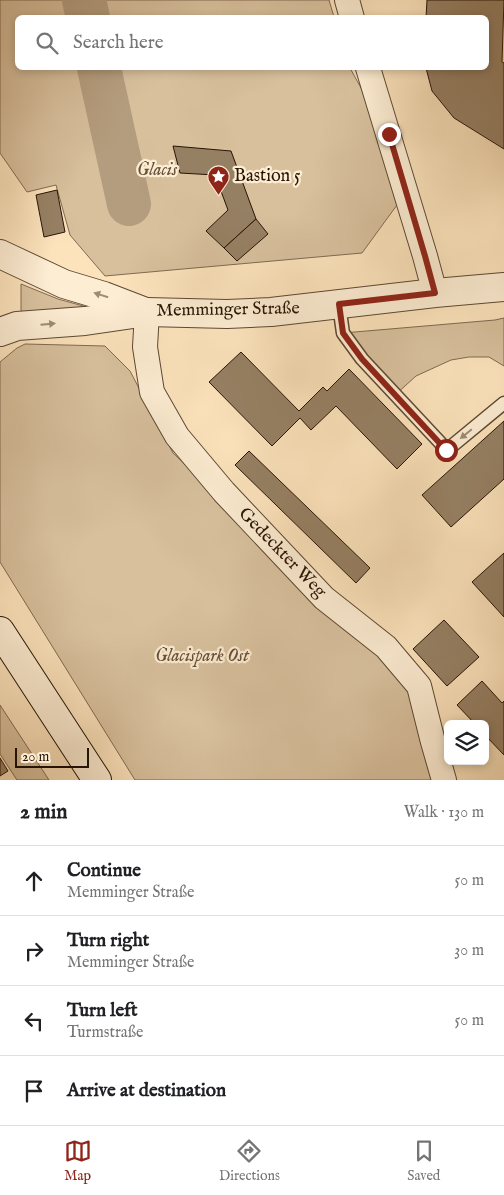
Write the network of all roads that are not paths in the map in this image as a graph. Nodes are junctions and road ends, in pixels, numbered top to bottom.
1 (347, 0) edge
2 (351, 15) edge
3 (369, 70) edge
4 (0, 254) edge
5 (504, 287) edge
6 (435, 293) junction
7 (339, 304) junction
8 (147, 312) junction
9 (0, 332) edge
10 (504, 403) edge
11 (0, 632) edge
12 (97, 780) edge
13 (444, 780) edge

1 - 2 street
3 - 6 street
8 -> 4 street, Memminger Straße
5 - 6 street, Memminger Straße
6 - 7 street, Memminger Straße
7 - 8 street, Memminger Straße
10 -> 7 lane
9 -> 8 street, Memminger Straße
8 - 13 street, Gedeckter Weg
11 - 12 street

